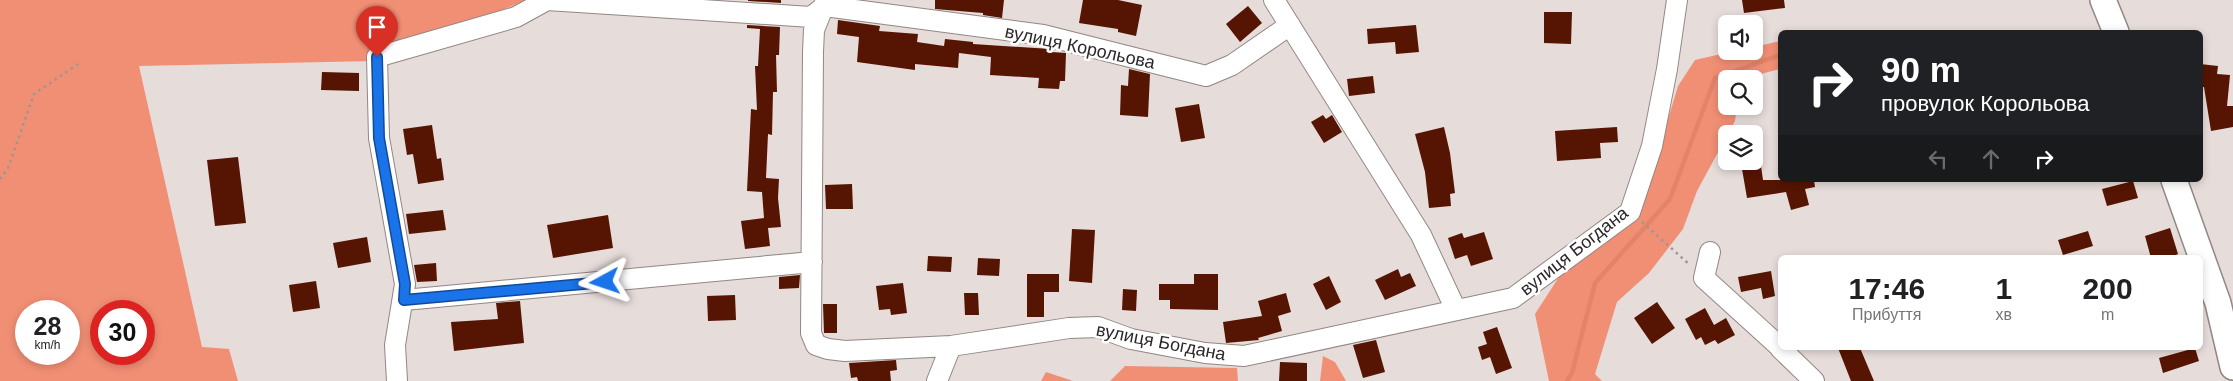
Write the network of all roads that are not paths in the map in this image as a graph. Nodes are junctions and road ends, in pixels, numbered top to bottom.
1 (1274, 0) edge
2 (1677, 0) edge
3 (2103, 0) edge
4 (826, 3) edge
5 (1290, 25) junction
6 (2115, 30) edge
7 (2175, 182) edge
8 (1710, 252) dead end
9 (2201, 255) edge
10 (2203, 261) edge
11 (812, 262) junction
12 (404, 300) junction
13 (1456, 310) junction
14 (1778, 345) edge
15 (951, 346) junction
16 (1783, 350) edge
17 (2233, 367) edge
18 (397, 381) edge
19 (937, 381) edge
20 (1814, 381) edge

1 - 5 street
2 - 13 street, вулиця Богдана
3 - 6 main road
4 - 5 street, вулиця Корольова
4 - 11 street
4 - 12 street
5 - 13 street
7 - 9 main road
8 - 14 street
10 - 17 main road
11 - 12 street
11 - 15 street, вулиця Богдана
12 - 18 street
13 - 15 street, вулиця Богдана
15 - 19 street
16 - 20 street

